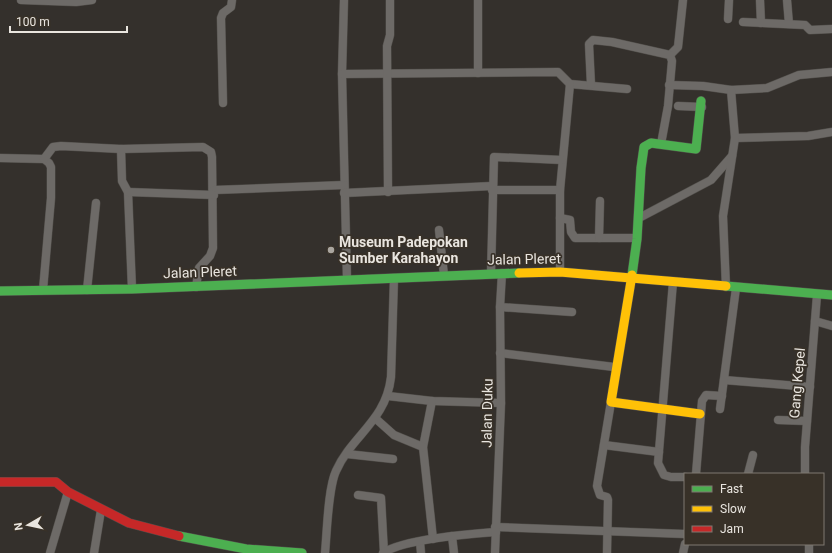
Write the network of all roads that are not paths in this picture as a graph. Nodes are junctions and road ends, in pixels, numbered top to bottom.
1 (21, 0) edge
2 (49, 0) edge
3 (92, 0) edge
4 (232, 0) edge
5 (344, 0) edge
6 (390, 0) edge
7 (478, 0) edge
8 (683, 0) edge
9 (729, 0) edge
10 (760, 0) edge
11 (787, 0) edge
12 (728, 19) dead end
13 (742, 22) dead end
14 (761, 23) junction
15 (789, 24) junction
16 (832, 29) edge
17 (670, 55) junction
18 (832, 72) edge
19 (478, 73) junction
20 (342, 74) junction
21 (388, 74) junction
22 (570, 84) junction
23 (591, 85) junction
24 (669, 85) junction
25 (627, 89) dead end
26 (731, 90) junction
27 (223, 104) dead end
28 (702, 104) joint
29 (678, 106) dead end
30 (832, 132) edge
31 (735, 138) junction
32 (661, 144) junction
33 (121, 149) junction
34 (734, 154) junction
35 (0, 158) edge
36 (44, 159) junction
37 (562, 160) junction
38 (492, 188) junction
39 (344, 189) junction
40 (560, 190) junction
41 (128, 192) junction
42 (214, 192) junction
43 (388, 192) junction
44 (600, 201) dead end
45 (96, 203) dead end
46 (560, 218) junction
47 (639, 218) junction
48 (439, 230) dead end
49 (599, 238) junction
50 (637, 238) junction
51 (560, 272) junction
52 (502, 273) junction
53 (491, 274) junction
54 (444, 275) junction
55 (394, 278) junction
56 (632, 279) junction
57 (347, 280) junction
58 (674, 282) junction
59 (196, 287) junction
60 (726, 287) junction
61 (736, 288) junction
62 (132, 289) junction
63 (43, 290) junction
64 (87, 290) junction
65 (0, 291) edge
66 (817, 295) junction
67 (832, 296) edge
68 (500, 307) junction
69 (572, 312) dead end
70 (815, 321) junction
71 (832, 326) edge
72 (500, 353) junction
73 (614, 367) junction
74 (724, 380) junction
75 (810, 387) junction
76 (388, 396) junction
77 (722, 396) junction
78 (432, 401) junction
79 (611, 402) junction
80 (501, 403) junction
81 (663, 409) junction
82 (720, 409) dead end
83 (700, 414) junction
84 (375, 418) junction
85 (778, 420) dead end
86 (807, 421) junction
87 (604, 445) junction
88 (423, 447) junction
89 (659, 452) junction
90 (347, 454) junction
91 (753, 456) dead end
92 (394, 459) dead end
93 (696, 473) edge
94 (748, 473) edge
95 (805, 473) edge
96 (684, 477) edge
97 (0, 482) edge
98 (68, 492) junction
99 (358, 495) dead end
100 (101, 510) junction
101 (496, 529) junction
102 (608, 530) junction
103 (684, 534) edge
104 (452, 536) junction
105 (433, 539) junction
106 (420, 542) junction
107 (247, 551) edge
108 (50, 553) edge
109 (94, 553) edge
110 (302, 553) edge
111 (325, 553) edge
112 (383, 553) edge
113 (421, 553) edge
114 (454, 553) edge
115 (495, 553) edge
116 (607, 553) edge

1 - 2 street
2 - 3 street
4 - 27 street
5 - 20 street
6 - 21 street
7 - 19 street
8 - 17 street
9 - 12 street
10 - 14 street
11 - 15 street
13 - 14 street
14 - 15 street
15 - 16 street
17 - 23 street
17 - 24 street
18 - 26 street
19 - 21 street
19 - 22 street
20 - 21 street
20 - 39 street
21 - 43 street
22 - 23 street
22 - 37 street
23 - 25 street
24 - 26 street
24 - 32 street
26 - 31 street
28 - 29 street
28 - 32 main road
30 - 31 street
31 - 34 street
32 - 47 main road
33 - 36 street
33 - 41 street
33 - 42 street
34 - 47 street
34 - 60 street
35 - 36 street
36 - 63 street
37 - 38 street
37 - 40 street
38 - 40 street
38 - 43 street
38 - 53 street
39 - 42 street
39 - 43 street
39 - 57 street
40 - 46 street
41 - 42 street
41 - 62 street
42 - 59 street
44 - 49 street
45 - 64 street
46 - 49 street
46 - 51 street
47 - 50 main road
48 - 54 street
49 - 50 street
50 - 56 main road
51 - 52 main road, Jalan Pleret
51 - 56 main road, Jalan Pleret
52 - 53 main road, Jalan Pleret
52 - 68 street, Jalan Duku
53 - 54 main road, Jalan Pleret
54 - 55 main road, Jalan Pleret
55 - 57 main road, Jalan Pleret
55 - 76 street
56 - 58 main road, Jalan Pleret
56 - 73 main road
57 - 59 main road, Jalan Pleret
58 - 60 main road, Jalan Pleret
58 - 81 street
59 - 62 main road, Jalan Pleret
60 - 61 main road, Jalan Pleret
61 - 66 main road, Jalan Pleret
61 - 74 street
62 - 64 main road, Jalan Pleret
63 - 64 main road, Jalan Pleret
63 - 65 main road, Jalan Pleret
66 - 67 main road, Jalan Pleret
66 - 70 street, Gang Kepel
68 - 69 street
68 - 72 street, Jalan Duku
70 - 71 street
70 - 75 street, Gang Kepel
72 - 73 street
72 - 80 street, Jalan Duku
73 - 79 main road
74 - 75 street
74 - 77 street
75 - 86 street, Gang Kepel
76 - 78 street
76 - 84 street
77 - 82 street
77 - 83 street
78 - 80 street
78 - 88 street
79 - 81 main road
79 - 87 street
80 - 101 street, Jalan Duku
81 - 83 main road
81 - 89 street
83 - 93 street
84 - 88 street
84 - 90 street
85 - 86 street
86 - 95 street, Gang Kepel
87 - 89 street
87 - 102 street
88 - 105 street
89 - 96 street
90 - 92 street
90 - 111 street
91 - 94 street
97 - 98 main road
98 - 100 main road
98 - 108 street
99 - 112 street
100 - 107 main road
100 - 109 street
101 - 102 street
101 - 104 street
101 - 115 street, Jalan Duku
102 - 103 street
102 - 116 street
104 - 105 street
104 - 114 street
105 - 106 street
106 - 112 street
106 - 113 street
107 - 110 main road

